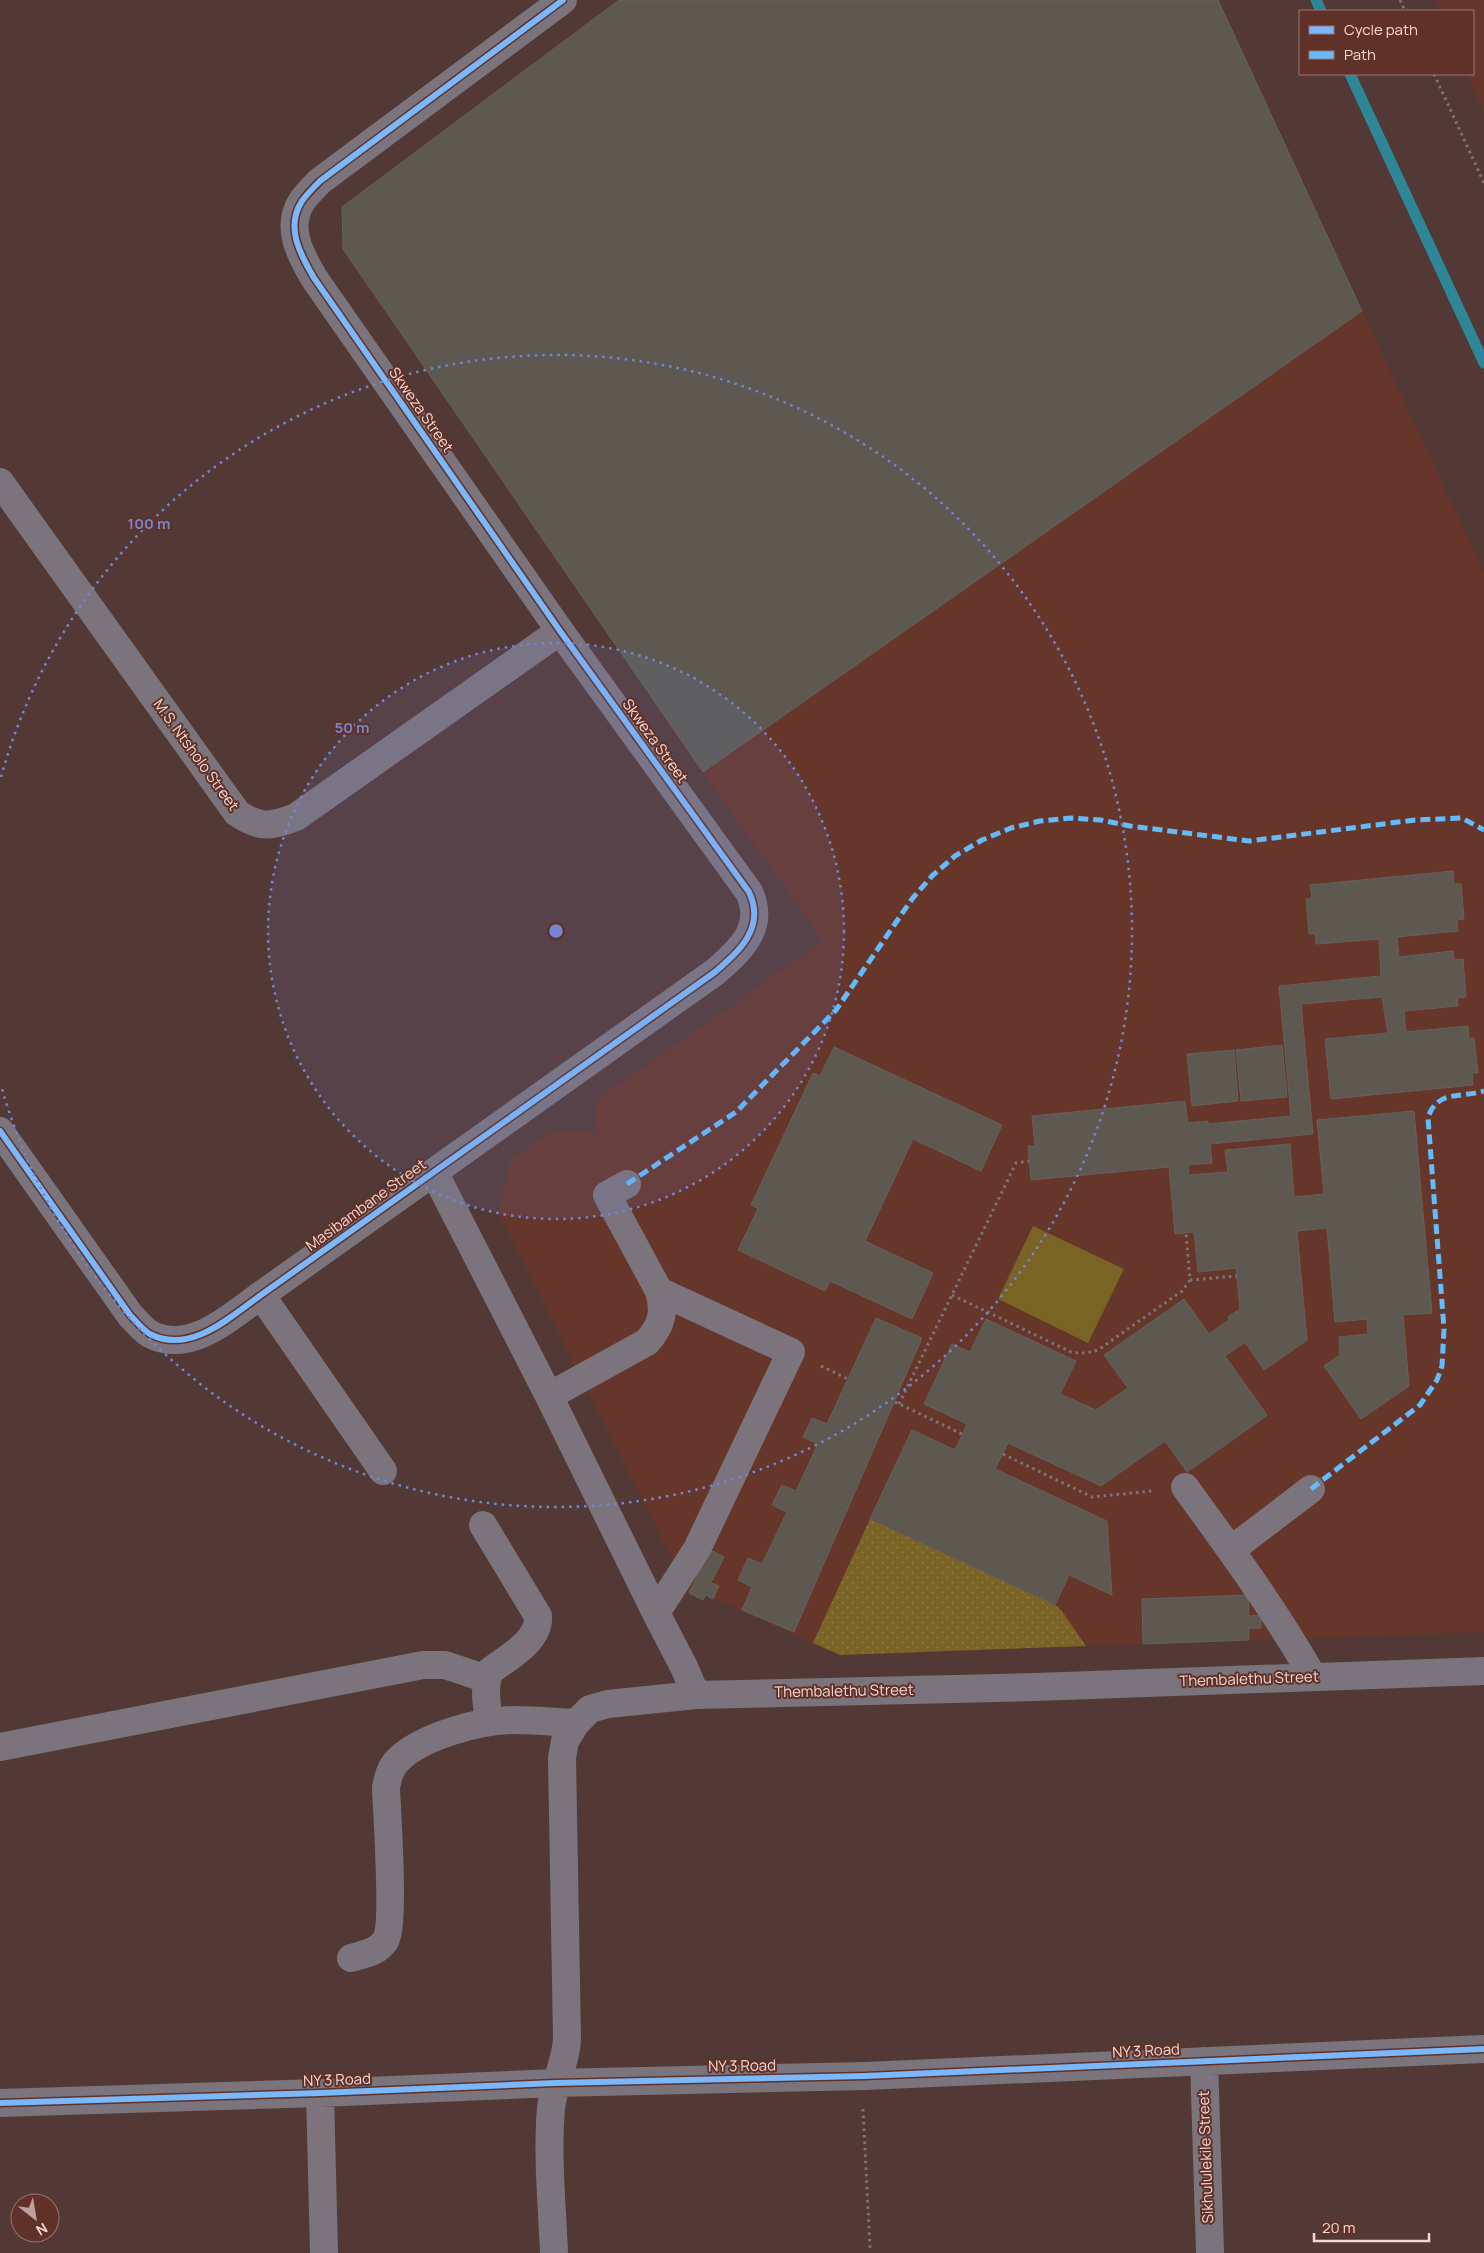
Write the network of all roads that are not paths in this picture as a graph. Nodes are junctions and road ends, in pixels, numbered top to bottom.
1 (563, 0) edge
2 (0, 482) edge
3 (560, 631) junction
4 (749, 892) joint
5 (0, 1131) edge
6 (434, 1172) junction
7 (627, 1184) dead end
8 (660, 1291) junction
9 (261, 1295) junction
10 (549, 1396) junction
11 (384, 1471) dead end
12 (1185, 1488) road end
13 (1311, 1488) dead end
14 (483, 1525) dead end
15 (1231, 1550) junction
16 (656, 1613) junction
17 (1484, 1671) edge
18 (1313, 1677) junction
19 (487, 1679) junction
20 (696, 1695) junction
21 (489, 1722) junction
22 (576, 1723) junction
23 (0, 1747) edge
24 (351, 1958) dead end
25 (1484, 2049) edge
26 (1204, 2061) junction
27 (555, 2083) junction
28 (320, 2093) junction
29 (0, 2103) edge
30 (324, 2253) edge
31 (554, 2253) edge
32 (1210, 2253) edge

1 - 3 street, Skweza Street
2 - 3 street, M.S. Ntsholo Street
3 - 4 street, Skweza Street
4 - 6 street, Masibambane Street
5 - 9 street, Masibambane Street
6 - 9 street, Masibambane Street
6 - 10 street
7 - 8 street
8 - 10 street
8 - 16 street
9 - 11 street
10 - 16 street
12 - 15 street
13 - 15 street
14 - 19 street
15 - 18 street
16 - 20 street
17 - 18 street, Thembalethu Street
18 - 20 street, Thembalethu Street
19 - 21 street
19 - 23 street
20 - 22 street, Thembalethu Street
21 - 22 street
21 - 24 street
22 - 27 street, Thembalethu Street
25 - 26 street, NY 3 Road
26 - 27 street, NY 3 Road
26 - 32 street, Sikhululekile Street
27 - 28 street, NY 3 Road
27 - 31 street, Thembalethu Street
28 - 29 street, NY 3 Road
28 - 30 street

